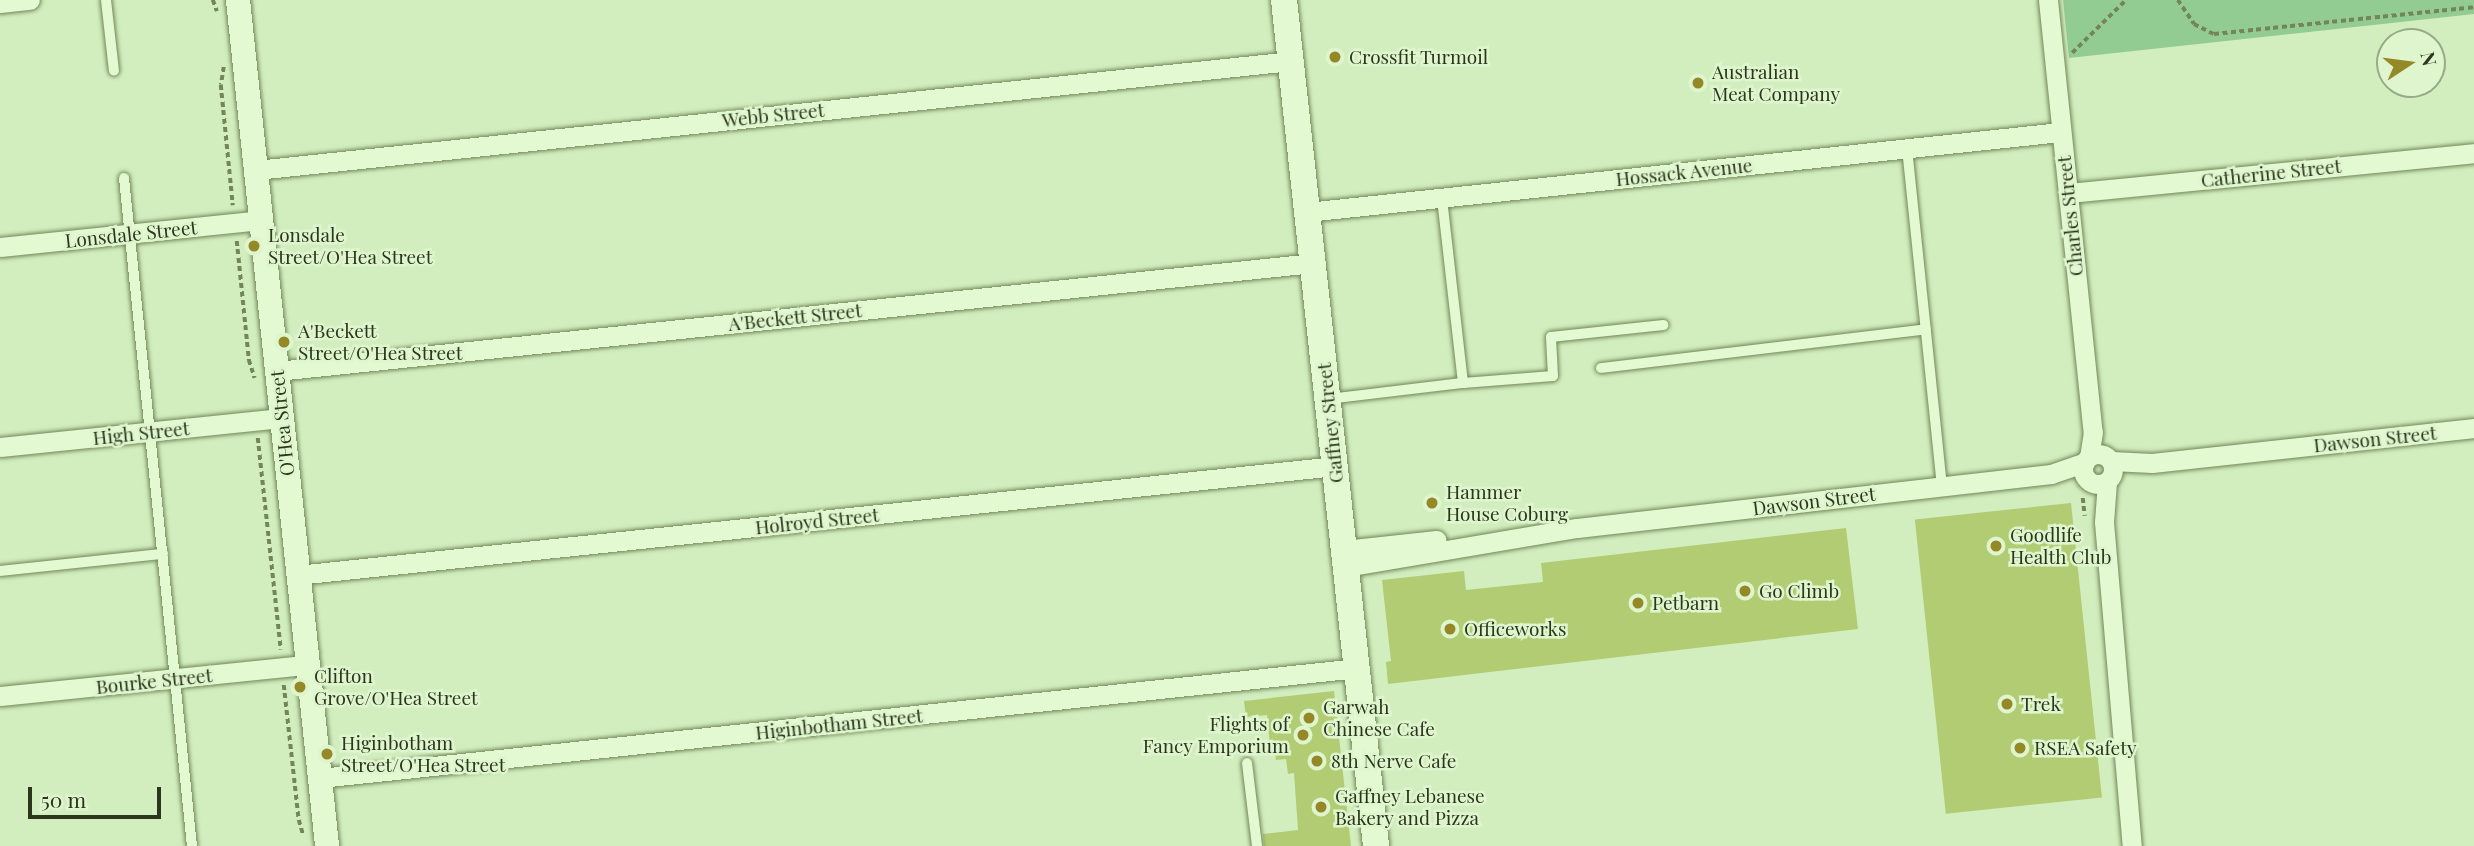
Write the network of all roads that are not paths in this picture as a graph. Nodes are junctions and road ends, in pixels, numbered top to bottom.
1 (30, 0) edge
2 (106, 0) edge
3 (238, 0) edge
4 (1284, 0) edge
5 (2048, 0) edge
6 (0, 3) edge
7 (1291, 61) junction
8 (114, 71) dead end
9 (2062, 132) junction
10 (1907, 148) junction
11 (2474, 153) edge
12 (256, 170) junction
13 (124, 178) dead end
14 (2068, 193) junction
15 (1442, 198) junction
16 (1307, 212) junction
17 (261, 220) junction
18 (130, 234) junction
19 (0, 247) edge
20 (1313, 262) junction
21 (1663, 325) dead end
22 (1926, 329) junction
23 (1601, 368) dead end
24 (277, 371) junction
25 (1463, 383) junction
26 (1328, 399) junction
27 (282, 418) junction
28 (2474, 428) edge
29 (151, 432) junction
30 (0, 447) edge
31 (1336, 466) junction
32 (2098, 469) junction
33 (1942, 486) junction
34 (163, 554) junction
35 (1345, 559) junction
36 (0, 571) edge
37 (298, 575) junction
38 (307, 665) junction
39 (1358, 668) junction
40 (175, 679) junction
41 (0, 696) edge
42 (1247, 763) dead end
43 (320, 778) junction
44 (192, 846) edge
45 (327, 846) edge
46 (1257, 846) edge
47 (1377, 846) edge
48 (2132, 846) edge

1 - 6 street
2 - 8 lane
3 - 12 street, O'Hea Street
4 - 7 main road, Gaffney Street
5 - 9 street, Charles Street
7 - 12 street, Webb Street
7 - 16 main road, Gaffney Street
9 - 10 street, Hossack Avenue
9 - 14 street, Charles Street
10 - 15 street, Hossack Avenue
10 - 22 lane
11 - 14 street, Catherine Street
12 - 17 street, O'Hea Street
13 - 18 lane
14 - 32 street, Charles Street
15 - 16 street, Hossack Avenue
15 - 25 lane
16 - 20 main road, Gaffney Street
17 - 18 street, Lonsdale Street
17 - 24 street, O'Hea Street
18 - 19 street, Lonsdale Street
18 - 29 lane
20 - 24 street, A'Beckett Street
20 - 26 main road, Gaffney Street
21 - 25 lane
22 - 23 lane
22 - 33 lane
24 - 27 street, O'Hea Street
25 - 26 lane
26 - 31 main road, Gaffney Street
27 - 29 street, High Street
27 - 37 street, O'Hea Street
28 - 32 street, Dawson Street
29 - 30 street, High Street
29 - 34 lane
31 - 35 main road, Gaffney Street
31 - 37 street, Holroyd Street
32 - 33 street, Dawson Street
32 - 48 street, Charles Street
33 - 35 street, Dawson Street
34 - 36 lane
34 - 40 lane
35 - 39 main road, Gaffney Street
37 - 38 street, O'Hea Street
38 - 40 street, Bourke Street
38 - 43 street, O'Hea Street
39 - 43 street, Higinbotham Street
39 - 47 main road, Gaffney Street
40 - 41 street, Bourke Street
40 - 44 lane
42 - 46 lane
43 - 45 street, O'Hea Street

